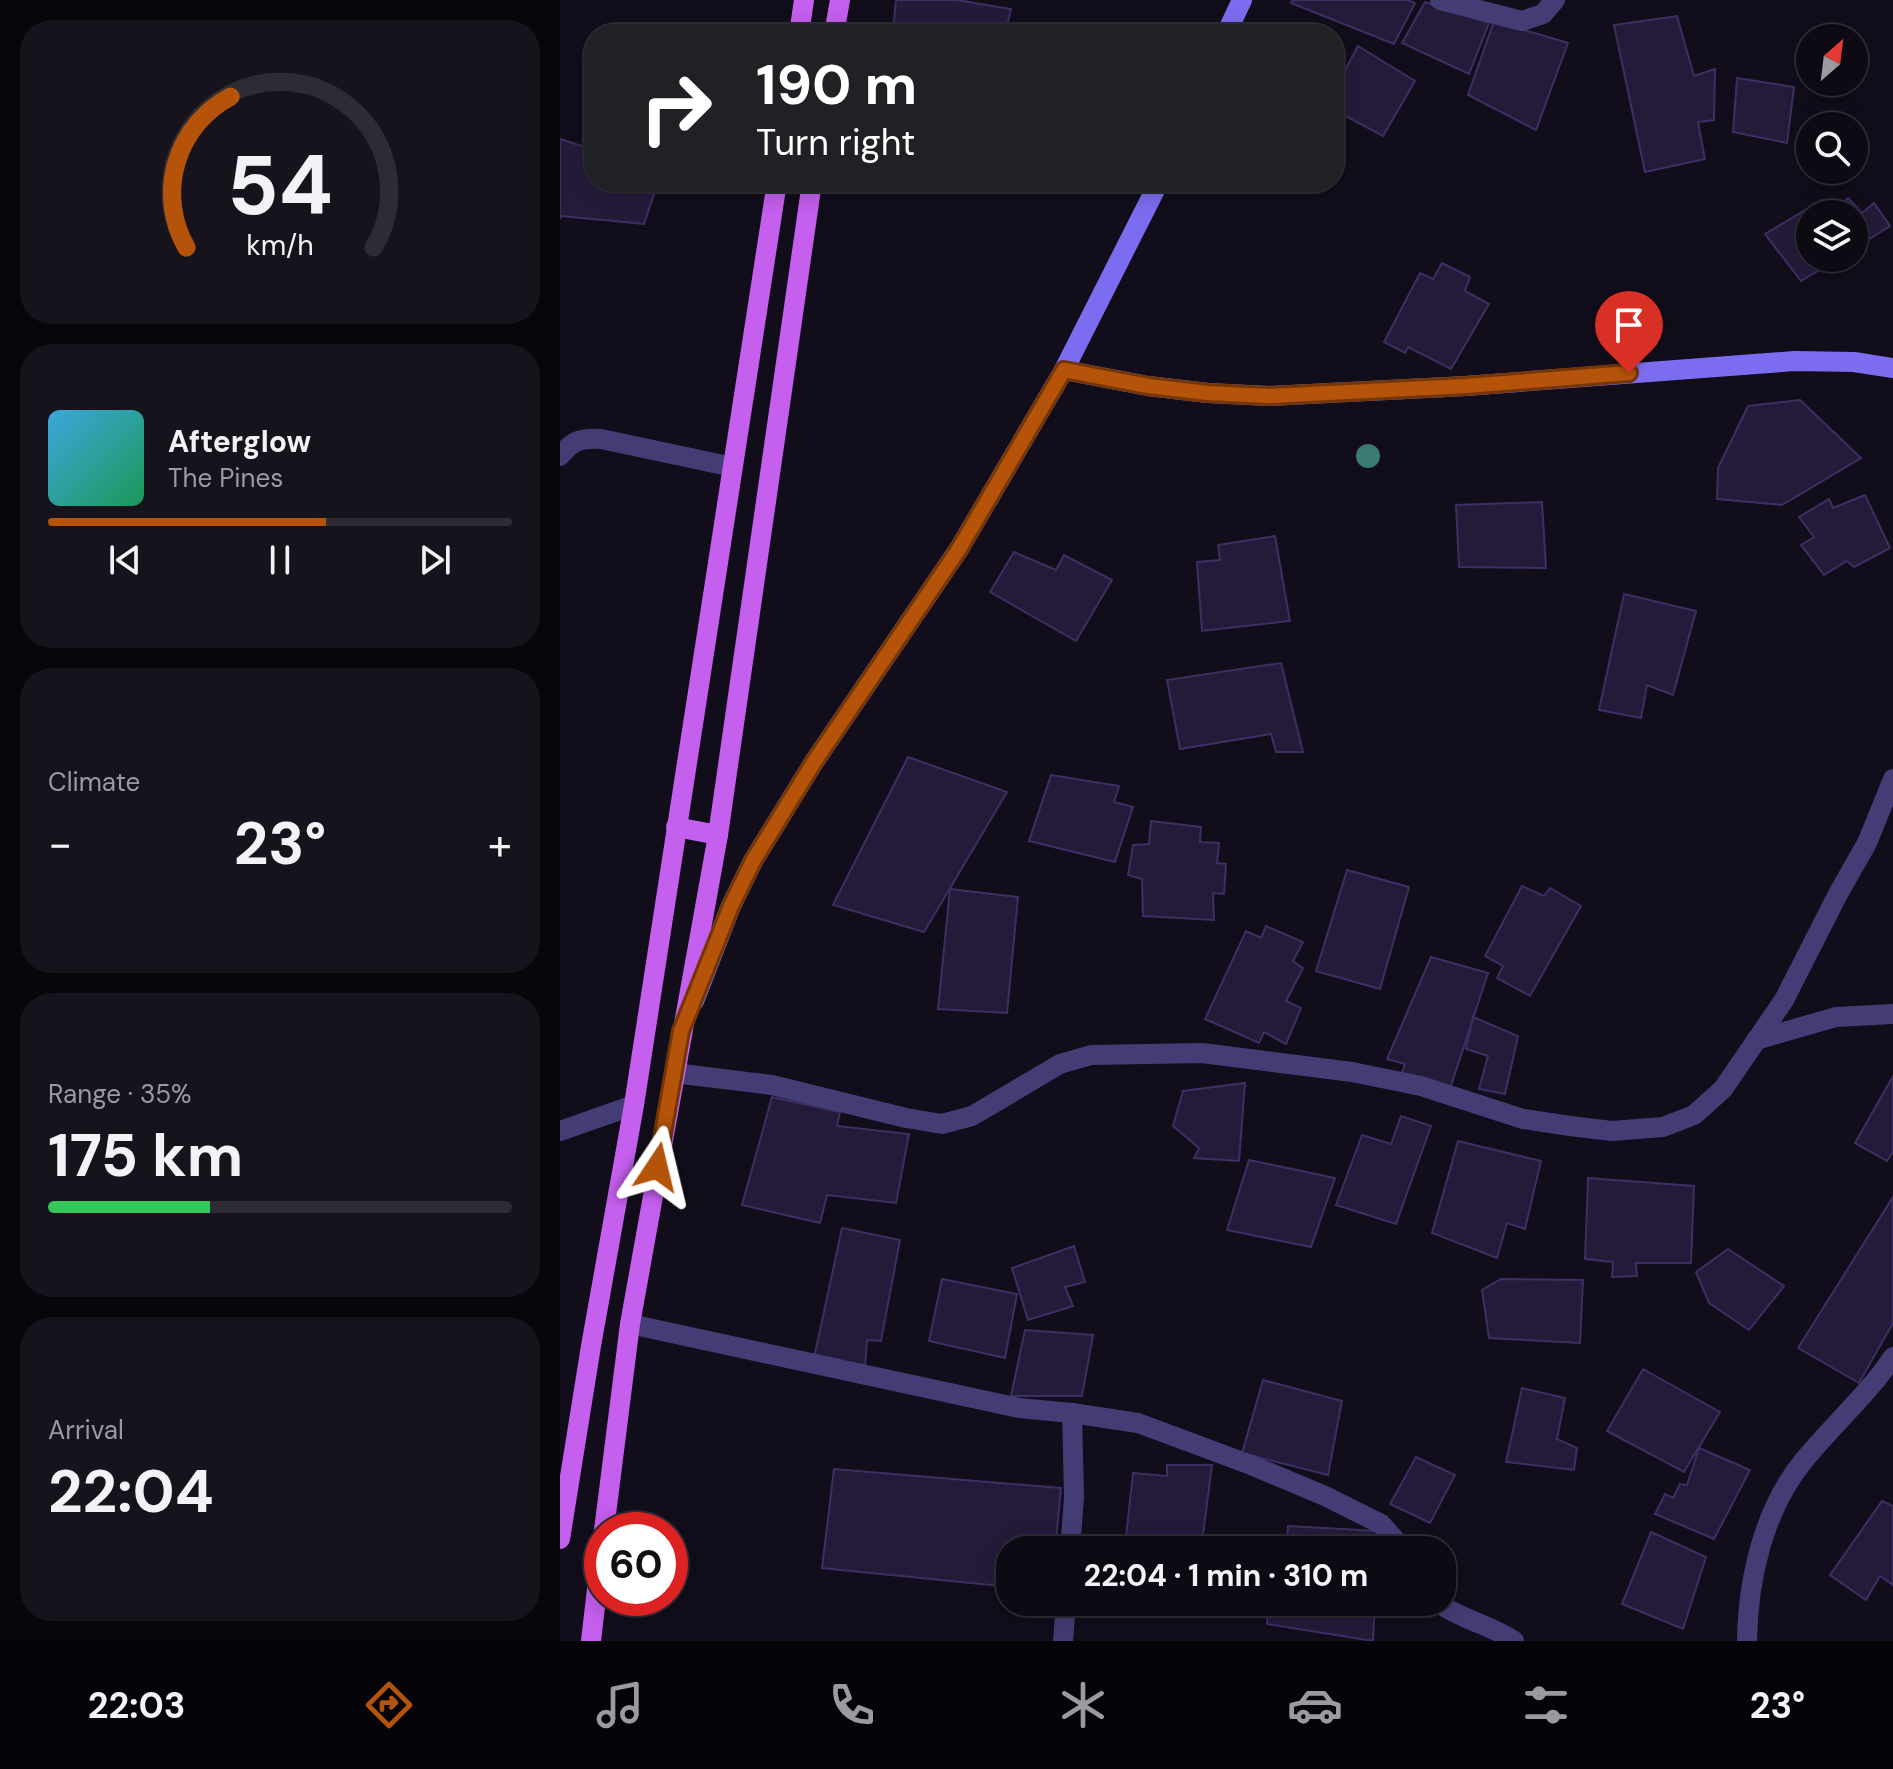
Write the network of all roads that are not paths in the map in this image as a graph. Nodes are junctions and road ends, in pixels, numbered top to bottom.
1 (804, 0) edge
2 (840, 0) edge
3 (1242, 0) edge
4 (1440, 0) edge
5 (1555, 0) edge
6 (800, 24) edge
7 (836, 24) edge
8 (1231, 24) edge
9 (775, 192) edge
10 (811, 192) edge
11 (1154, 192) edge
12 (1893, 368) edge
13 (1064, 370) junction
14 (560, 456) edge
15 (733, 467) junction
16 (1893, 779) edge
17 (676, 827) junction
18 (718, 835) junction
19 (1893, 1014) edge
20 (681, 1031) junction
21 (1756, 1040) junction
22 (674, 1073) junction
23 (634, 1105) junction
24 (560, 1131) edge
25 (630, 1324) junction
26 (1893, 1357) edge
27 (1072, 1413) junction
28 (606, 1512) edge
29 (1071, 1536) edge
30 (1392, 1536) edge
31 (560, 1539) edge
32 (594, 1616) edge
33 (1065, 1616) edge
34 (1456, 1616) edge
35 (591, 1641) edge
36 (1063, 1641) edge
37 (1514, 1641) edge
38 (1747, 1641) edge

1 - 6 main road
2 - 7 main road
3 - 8 main road
4 - 5 street
9 - 15 main road
10 - 18 main road
11 - 13 main road
12 - 13 main road
13 - 20 main road
14 - 15 street
15 - 17 main road
16 - 21 street
17 - 18 main road
17 - 23 main road
18 - 20 main road
19 - 21 street
20 - 22 main road
21 - 22 street
22 - 25 main road
23 - 24 street
23 - 31 main road
25 - 27 street
25 - 28 main road
26 - 38 street
27 - 29 street
27 - 30 street
32 - 35 main road
33 - 36 street
34 - 37 street

